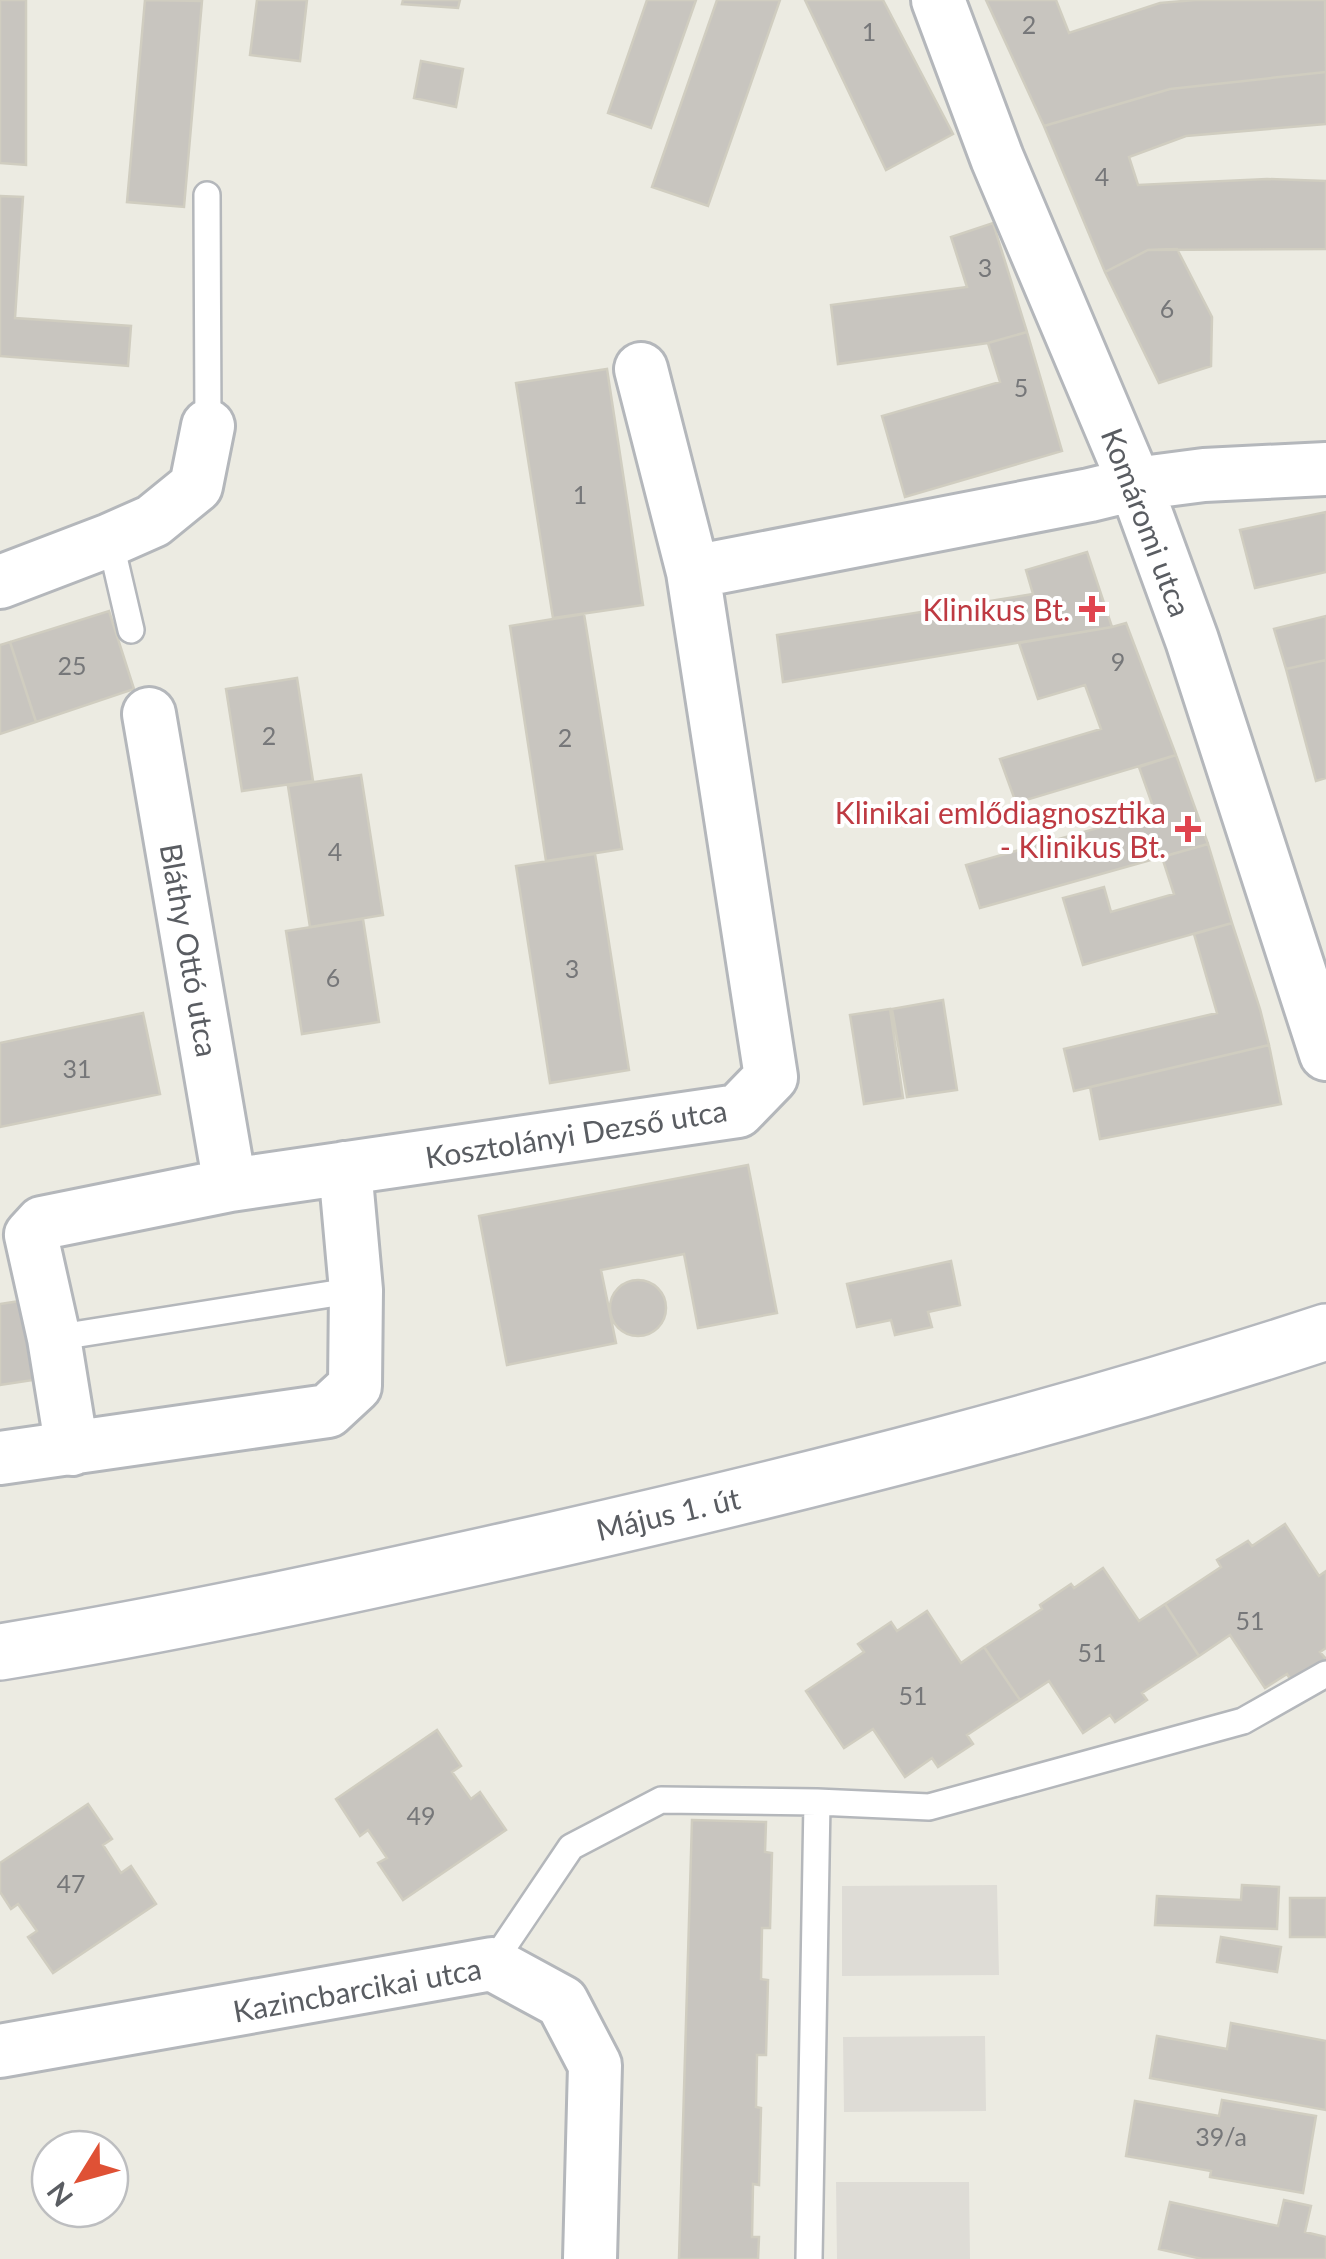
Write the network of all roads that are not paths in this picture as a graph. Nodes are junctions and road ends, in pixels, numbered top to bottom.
1 (938, 0) edge
2 (208, 195) dead end
3 (641, 369) dead end
4 (208, 426) joint
5 (1326, 469) edge
6 (1135, 484) junction
7 (110, 540) junction
8 (693, 572) junction
9 (0, 582) edge
10 (131, 630) dead end
11 (150, 714) dead end
12 (1326, 1054) edge
13 (345, 1168) junction
14 (230, 1185) junction
15 (356, 1290) junction
16 (1326, 1332) edge
17 (54, 1338) junction
18 (72, 1449) junction
19 (0, 1458) edge
20 (0, 1652) edge
21 (1326, 1674) edge
22 (817, 1802) junction
23 (492, 1964) junction
24 (0, 2051) edge
25 (590, 2259) edge
26 (809, 2259) edge

1 - 6 street, Komáromi utca
2 - 4 lane
3 - 8 street, Kosztolányi Dezső utca
4 - 7 street
5 - 6 street
6 - 8 street
6 - 12 street, Komáromi utca
7 - 9 street
7 - 10 lane
8 - 13 street, Kosztolányi Dezső utca
11 - 14 street, Bláthy Ottó utca
13 - 14 street, Kosztolányi Dezső utca
13 - 15 street
14 - 17 street, Kosztolányi Dezső utca
15 - 17 lane
15 - 18 street
16 - 20 main road, Május 1. út
17 - 18 street
18 - 19 street
21 - 22 lane
22 - 23 lane
22 - 26 lane
23 - 24 street, Kazincbarcikai utca
23 - 25 street, Kazincbarcikai utca

